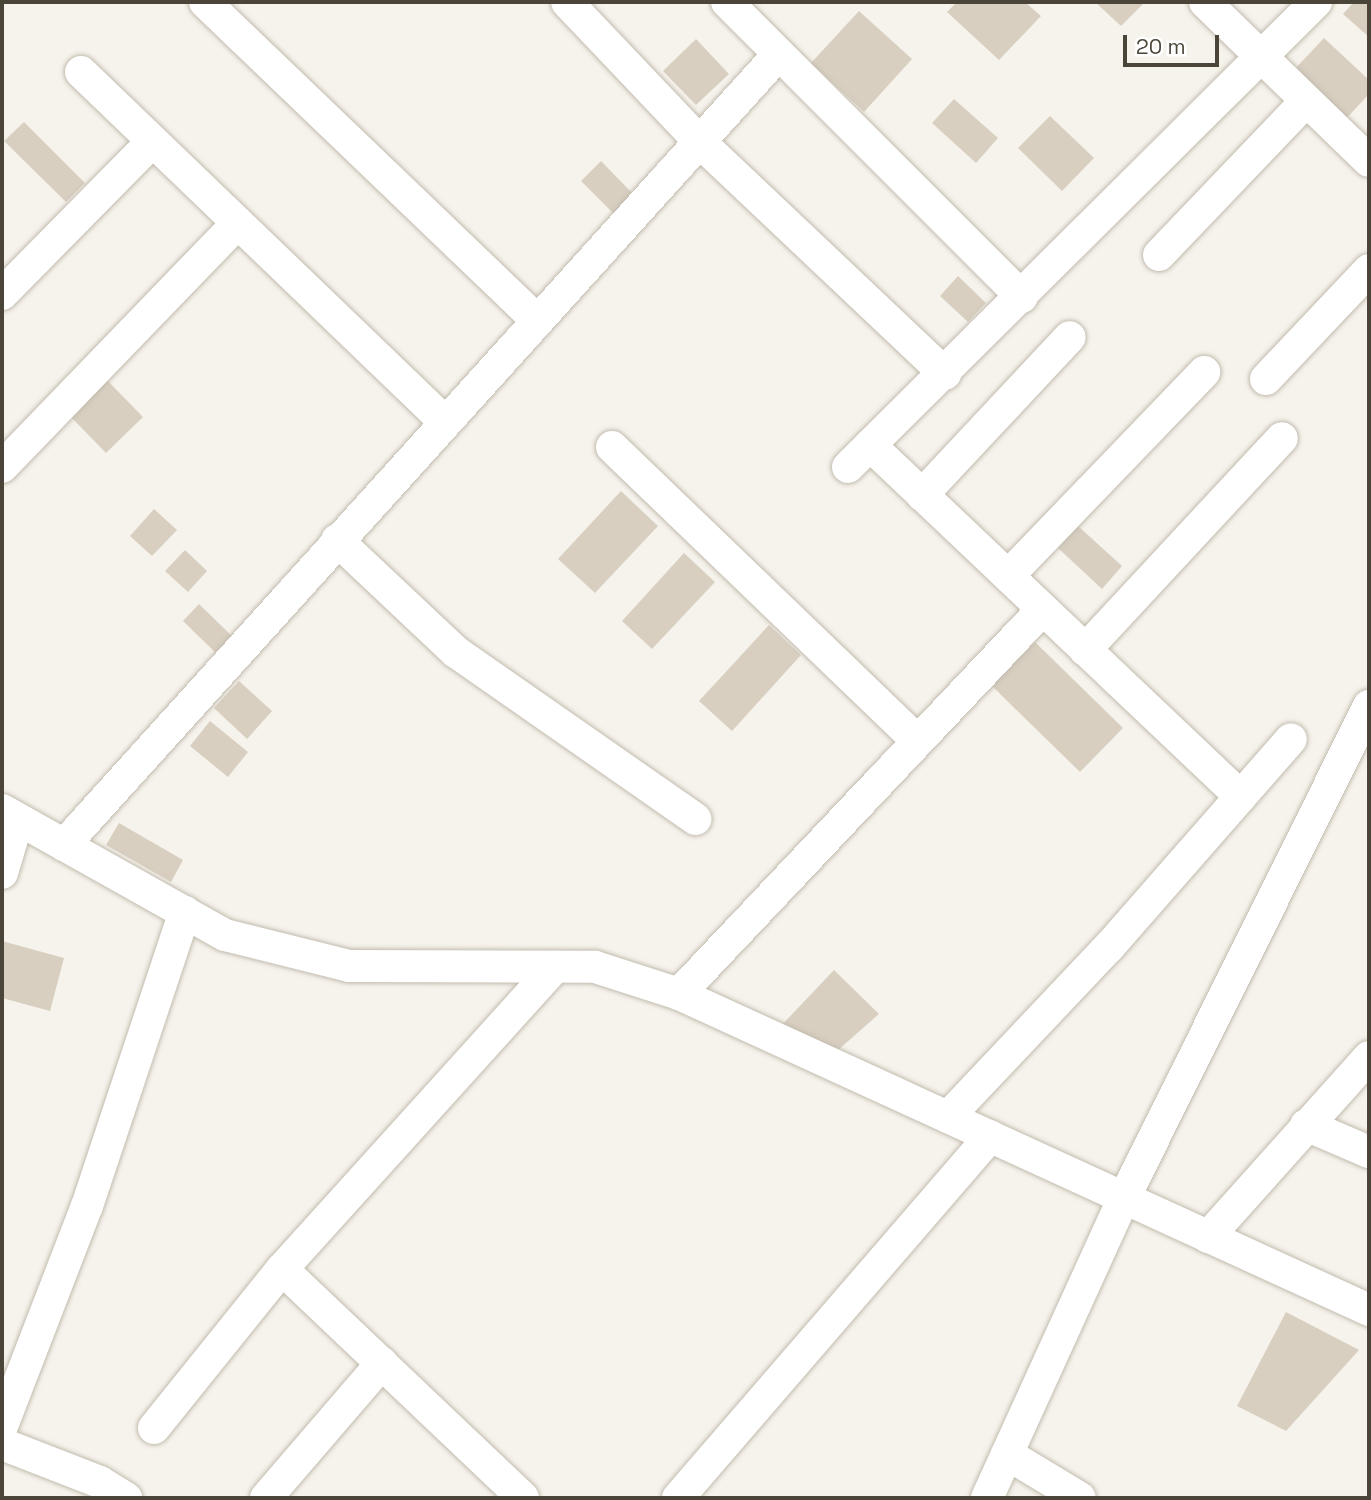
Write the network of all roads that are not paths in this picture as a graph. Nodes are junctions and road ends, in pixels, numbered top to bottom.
1 (205, 2) edge
2 (567, 2) edge
3 (727, 2) edge
4 (1205, 2) edge
5 (1316, 2) edge
6 (779, 54) junction
7 (1260, 57) junction
8 (81, 72) dead end
9 (1306, 101) junction
10 (151, 143) junction
11 (701, 143) junction
12 (1369, 161) edge
13 (236, 225) junction
14 (1159, 255) dead end
15 (1369, 270) edge
16 (2, 294) edge
17 (1022, 297) junction
18 (538, 321) junction
19 (1070, 337) dead end
20 (1203, 372) dead end
21 (945, 374) junction
22 (1266, 379) dead end
23 (445, 422) junction
24 (1282, 438) dead end
25 (612, 447) dead end
26 (2, 467) edge
27 (922, 495) junction
28 (337, 540) junction
29 (1008, 576) junction
30 (1042, 609) junction
31 (1085, 650) junction
32 (1369, 706) edge
33 (1291, 739) dead end
34 (917, 741) junction
35 (1241, 797) junction
36 (10, 814) edge
37 (695, 819) dead end
38 (64, 845) junction
39 (2, 873) edge
40 (185, 912) junction
41 (555, 967) junction
42 (679, 994) junction
43 (1369, 1057) edge
44 (948, 1117) junction
45 (1306, 1125) junction
46 (990, 1136) junction
47 (1369, 1152) edge
48 (1124, 1198) junction
49 (1208, 1237) junction
50 (282, 1269) junction
51 (1369, 1310) edge
52 (382, 1363) junction
53 (2, 1426) edge
54 (154, 1428) dead end
55 (2, 1444) edge
56 (1007, 1454) junction
57 (126, 1498) edge
58 (266, 1498) edge
59 (523, 1498) edge
60 (678, 1498) edge
61 (987, 1498) edge
62 (1080, 1498) edge

1 - 18 street
2 - 11 street
3 - 6 street
4 - 7 street
5 - 7 street
6 - 11 street
6 - 17 street
7 - 9 street
7 - 17 street
8 - 10 street
9 - 12 street
9 - 14 street
10 - 13 street
10 - 16 street
11 - 18 street
11 - 21 street
13 - 23 street
13 - 26 street
15 - 22 street
17 - 21 street
18 - 23 street
19 - 27 street
20 - 29 street
21 - 27 street
23 - 28 street
24 - 31 street
25 - 34 street
27 - 29 street
28 - 37 street
28 - 38 street
29 - 30 street
30 - 31 street
30 - 34 street
31 - 35 street
32 - 48 street
33 - 35 street
34 - 42 street
35 - 44 street
36 - 38 street
36 - 39 street
38 - 40 street
40 - 41 street
40 - 53 street
41 - 42 street
41 - 50 street
42 - 44 street
43 - 45 street
44 - 46 street
45 - 47 street
45 - 49 street
46 - 48 street
46 - 60 street
48 - 49 street
48 - 56 street
49 - 51 street
50 - 52 street
50 - 54 street
52 - 58 street
52 - 59 street
55 - 57 street
56 - 61 street
56 - 62 street

